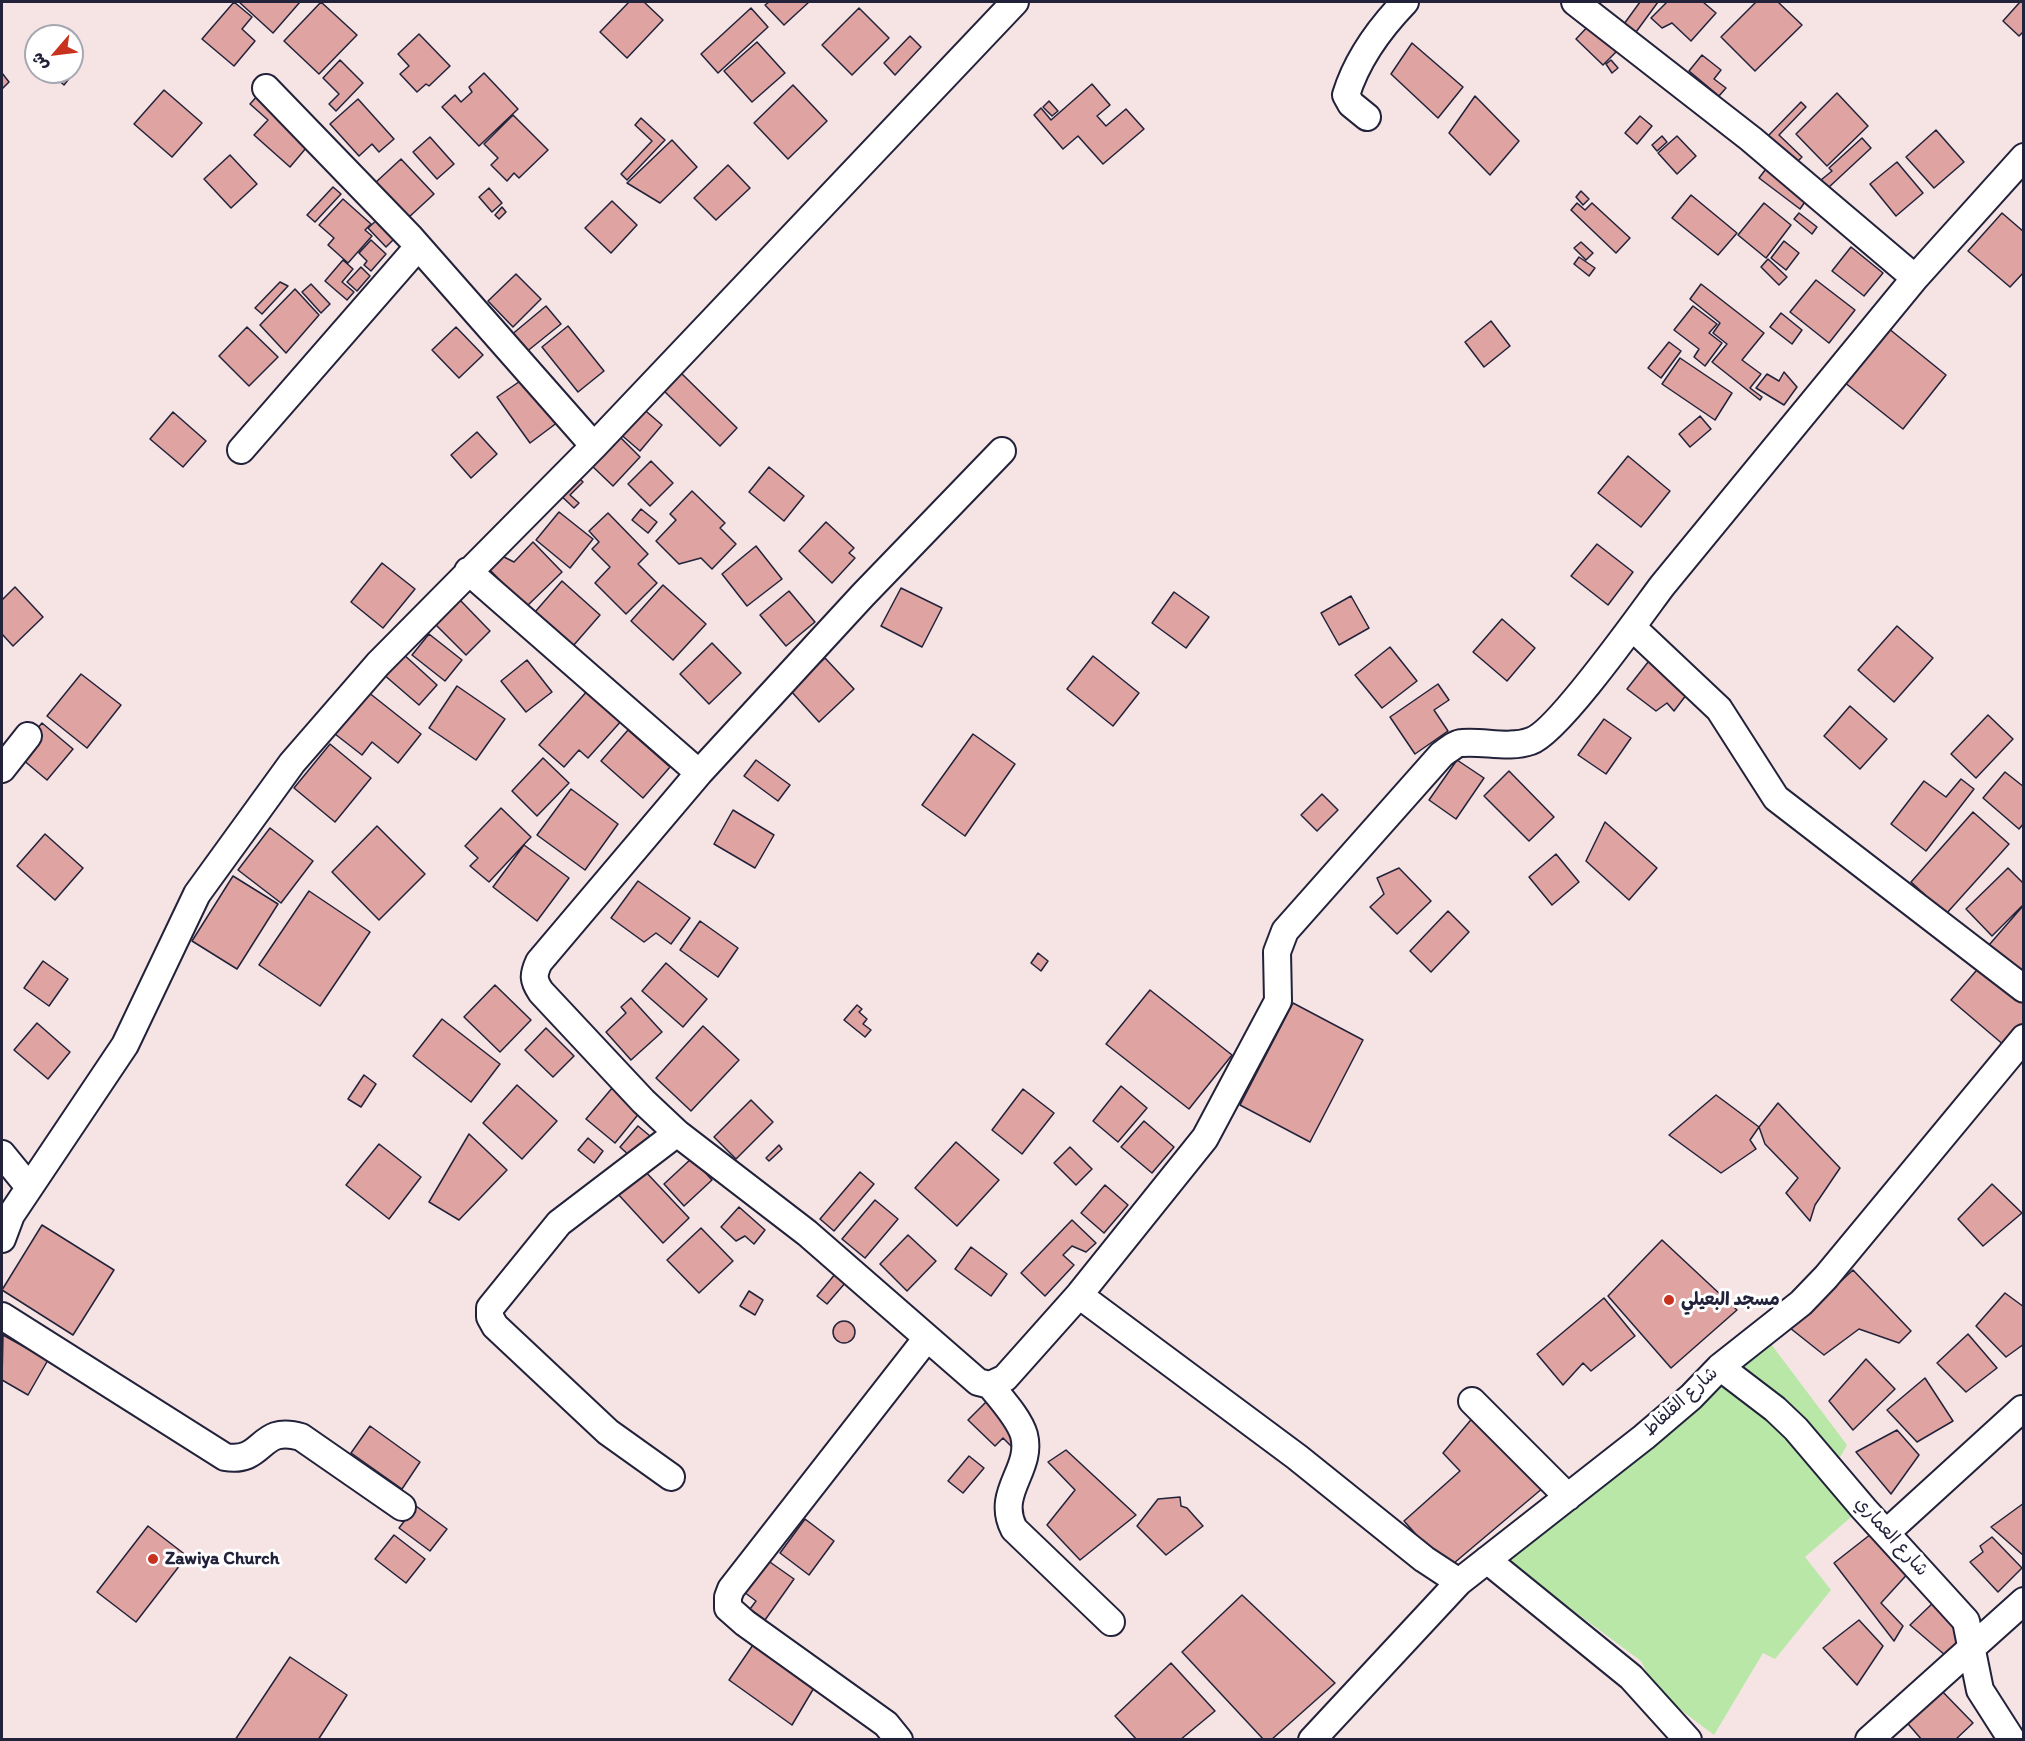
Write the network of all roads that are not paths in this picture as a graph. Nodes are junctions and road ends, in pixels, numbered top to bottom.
1 (1015, 2) edge
2 (1405, 2) edge
3 (1575, 2) edge
4 (266, 88) dead end
5 (1367, 117) dead end
6 (2024, 157) edge
7 (418, 247) junction
8 (1915, 278) junction
9 (594, 446) junction
10 (241, 450) dead end
11 (1002, 451) dead end
12 (468, 571) junction
13 (1632, 627) junction
14 (28, 736) dead end
15 (2, 768) edge
16 (699, 773) junction
17 (2024, 989) edge
18 (2024, 1038) edge
19 (677, 1133) junction
20 (2, 1154) edge
21 (29, 1187) junction
22 (6, 1219) edge
23 (2, 1239) edge
24 (1079, 1295) junction
25 (2, 1316) edge
26 (927, 1338) junction
27 (1720, 1367) junction
28 (990, 1384) junction
29 (1472, 1401) dead end
30 (2022, 1409) edge
31 (672, 1476) dead end
32 (1568, 1497) junction
33 (402, 1507) dead end
34 (1886, 1533) junction
35 (1487, 1560) junction
36 (1460, 1582) junction
37 (2024, 1601) edge
38 (1111, 1622) dead end
39 (1973, 1647) junction
40 (899, 1740) edge
41 (1312, 1740) edge
42 (1688, 1740) edge
43 (1869, 1740) edge
44 (2012, 1740) edge

1 - 9 street
2 - 5 street
3 - 8 street
4 - 7 street
6 - 8 street
7 - 9 street
7 - 10 street
8 - 13 street
9 - 12 street
11 - 16 street
12 - 16 street
12 - 21 street
13 - 17 street
13 - 24 street
14 - 15 street
16 - 19 street
18 - 27 street, شارع القلفاط
19 - 26 street
19 - 31 street
20 - 21 street
21 - 22 street
22 - 23 street
24 - 28 street
24 - 36 street
25 - 33 street
26 - 28 street
26 - 40 street
27 - 32 street, شارع القلفاط
27 - 34 street, شارع العماري
28 - 38 street
29 - 32 street
30 - 34 street
32 - 35 street, شارع القلفاط
34 - 39 street, شارع العماري
35 - 36 street, شارع القلفاط
35 - 42 street
36 - 41 street, شارع القلفاط
37 - 39 street
39 - 43 street
39 - 44 street, شارع العماري

